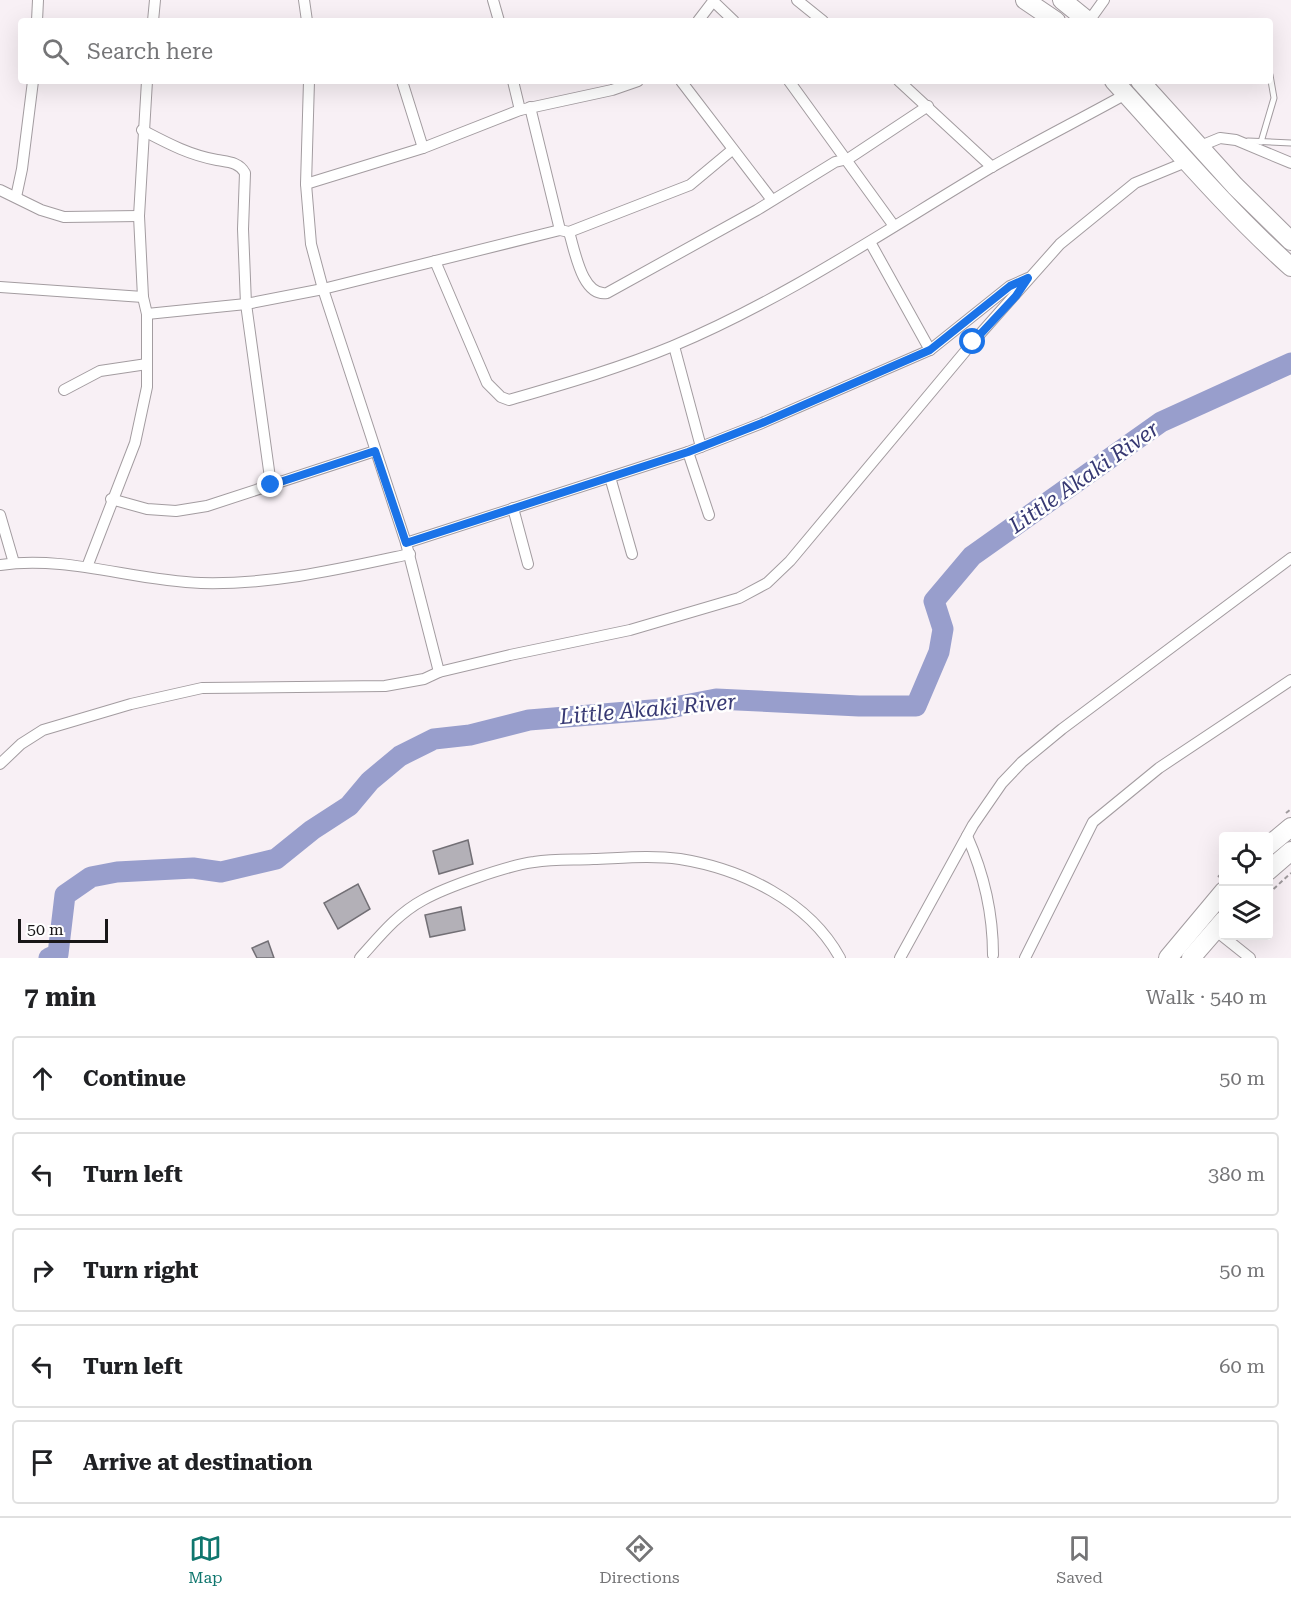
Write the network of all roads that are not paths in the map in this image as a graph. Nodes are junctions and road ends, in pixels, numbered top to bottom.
1 (38, 0) edge
2 (155, 0) edge
3 (304, 0) edge
4 (494, 0) edge
5 (797, 0) edge
6 (1025, 0) edge
7 (1062, 0) edge
8 (1104, 0) edge
9 (714, 1) edge
10 (37, 18) edge
11 (153, 18) edge
12 (307, 18) edge
13 (498, 18) edge
14 (700, 18) edge
15 (731, 18) edge
16 (819, 18) edge
17 (1052, 18) edge
18 (1082, 18) edge
19 (1084, 18) edge
20 (33, 84) edge
21 (147, 84) edge
22 (309, 84) edge
23 (403, 84) edge
24 (514, 84) edge
25 (629, 84) edge
26 (683, 84) edge
27 (791, 84) edge
28 (902, 84) edge
29 (1143, 84) edge
30 (1272, 84) edge
31 (1120, 88) edge
32 (928, 106) junction
33 (525, 108) junction
34 (142, 130) junction
35 (1236, 140) junction
36 (1261, 142) junction
37 (1291, 143) edge
38 (1198, 147) junction
39 (423, 148) junction
40 (732, 150) junction
41 (848, 159) junction
42 (1186, 162) junction
43 (1291, 163) edge
44 (992, 167) junction
45 (306, 184) junction
46 (0, 190) edge
47 (16, 197) junction
48 (772, 200) junction
49 (140, 216) junction
50 (894, 226) junction
51 (564, 231) junction
52 (1291, 241) edge
53 (870, 242) junction
54 (435, 261) junction
55 (1291, 267) edge
56 (1028, 278) junction
57 (0, 287) edge
58 (323, 289) junction
59 (143, 297) junction
60 (246, 304) junction
61 (147, 314) junction
62 (674, 346) junction
63 (930, 350) junction
64 (147, 364) junction
65 (64, 390) dead end
66 (701, 447) junction
67 (375, 451) junction
68 (688, 452) junction
69 (610, 477) junction
70 (271, 485) junction
71 (111, 499) junction
72 (513, 508) junction
73 (0, 515) edge
74 (709, 515) dead end
75 (406, 543) junction
76 (410, 554) junction
77 (632, 554) dead end
78 (1291, 558) edge
79 (14, 563) junction
80 (528, 564) dead end
81 (0, 565) edge
82 (87, 567) junction
83 (439, 672) junction
84 (1291, 680) edge
85 (0, 764) edge
86 (1291, 827) edge
87 (967, 836) junction
88 (1273, 843) edge
89 (1291, 851) edge
90 (1273, 867) edge
91 (1219, 897) edge
92 (1219, 925) edge
93 (1233, 940) edge
94 (993, 955) dead end
95 (360, 958) edge
96 (840, 958) edge
97 (900, 958) edge
98 (1025, 958) edge
99 (1168, 958) edge
100 (1191, 958) edge
101 (1250, 958) edge

1 - 10 street
2 - 11 street
3 - 12 street
4 - 13 street
5 - 16 street
6 - 17 main road
7 - 18 main road
8 - 19 street
9 - 14 street
9 - 15 street
20 - 47 street
21 - 34 street
22 - 45 street
23 - 39 street
24 - 33 street
25 - 33 street
26 - 40 street
27 - 41 street
28 - 32 street
29 - 38 main road
30 - 36 lane
31 - 42 main road
31 - 44 street
32 - 41 street
32 - 44 street
33 - 39 street
33 - 51 street
34 - 49 street
34 - 60 street
35 - 36 lane
35 - 38 street
35 - 43 street
36 - 37 lane
38 - 52 main road
39 - 45 street
40 - 48 street
40 - 51 street
41 - 48 street
41 - 50 street
42 - 55 main road
42 - 56 street
44 - 50 street
45 - 58 street
46 - 47 street
47 - 49 street
48 - 51 street
49 - 59 street
50 - 53 street
51 - 54 street
53 - 62 street
53 - 63 street
54 - 58 street
54 - 62 street
56 - 63 street
56 - 83 street
57 - 59 street
58 - 60 street
58 - 67 street
59 - 61 street
60 - 61 street
60 - 70 street
61 - 64 street
62 - 66 street
63 - 66 street
64 - 65 street
64 - 71 street
66 - 68 street
67 - 70 street
67 - 75 street
68 - 69 street
68 - 74 street
69 - 72 street
69 - 77 street
70 - 71 street
71 - 82 street
72 - 75 street
72 - 80 street
73 - 79 street
75 - 76 street
76 - 82 street
76 - 83 street
78 - 87 street
79 - 81 street
79 - 82 street
83 - 85 street
84 - 98 street
86 - 88 main road
87 - 94 street
87 - 97 street
89 - 90 main road
91 - 99 main road
92 - 100 main road
93 - 101 street
95 - 96 street

